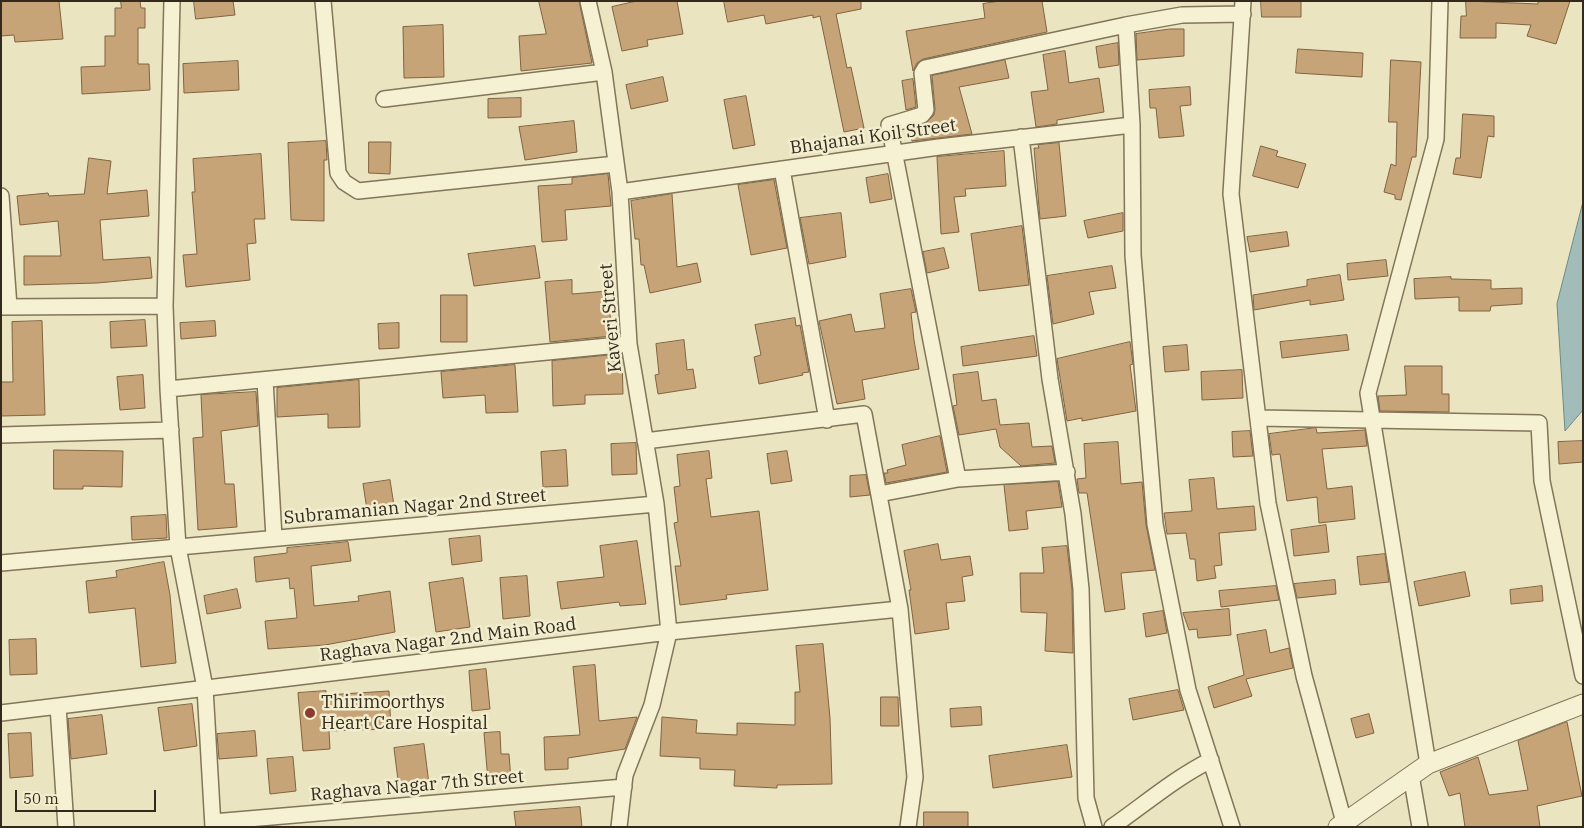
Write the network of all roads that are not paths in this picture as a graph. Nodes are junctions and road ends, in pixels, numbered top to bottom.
1 (172, 1) edge
2 (323, 1) edge
3 (1440, 1) edge
4 (594, 2) edge
5 (1243, 8) edge
6 (1126, 25) junction
7 (604, 72) junction
8 (384, 99) dead end
9 (1132, 125) junction
10 (1020, 137) junction
11 (893, 154) junction
12 (616, 164) junction
13 (782, 169) junction
14 (620, 192) junction
15 (1, 196) edge
16 (165, 306) junction
17 (5, 307) edge
18 (629, 344) junction
19 (266, 380) junction
20 (168, 389) junction
21 (1258, 418) junction
22 (827, 420) junction
23 (1372, 422) junction
24 (171, 430) junction
25 (1, 435) edge
26 (645, 441) junction
27 (1067, 472) junction
28 (958, 479) junction
29 (879, 494) junction
30 (656, 504) junction
31 (274, 538) junction
32 (178, 547) junction
33 (1, 563) edge
34 (900, 609) junction
35 (669, 632) junction
36 (1583, 676) edge
37 (205, 688) junction
38 (1583, 704) edge
39 (58, 706) junction
40 (1, 713) edge
41 (1211, 760) junction
42 (1428, 764) junction
43 (1411, 775) junction
44 (624, 787) junction
45 (213, 824) edge
46 (1341, 825) edge
47 (66, 827) edge
48 (619, 827) edge
49 (908, 827) edge
50 (1094, 827) edge
51 (1112, 827) edge
52 (1232, 827) edge
53 (1420, 827) edge

1 - 16 street
2 - 12 street
3 - 23 street
4 - 7 street, Kaveri Street
5 - 6 street
5 - 21 street
6 - 9 street
6 - 11 street
7 - 8 street
7 - 12 street, Kaveri Street
9 - 10 street, Bhajanai Koil Street
9 - 41 street
10 - 11 street, Bhajanai Koil Street
10 - 27 street
11 - 13 street, Bhajanai Koil Street
11 - 28 street
12 - 14 street, Kaveri Street
13 - 14 street, Bhajanai Koil Street
13 - 22 street
14 - 18 street, Kaveri Street
15 - 17 street
16 - 17 street
16 - 20 street
18 - 19 street
18 - 26 street, Kaveri Street
19 - 20 street
19 - 31 street
20 - 24 street
21 - 23 street
21 - 46 street
22 - 26 street
22 - 29 street
23 - 36 street
23 - 42 street
24 - 25 street
24 - 32 street
26 - 30 street, Kaveri Street
27 - 28 street
27 - 50 street
28 - 29 street
29 - 34 street
30 - 31 street, Subramanian Nagar 2nd Street
30 - 35 street, Kaveri Street
31 - 32 street, Subramanian Nagar 2nd Street
32 - 33 street, Subramanian Nagar 2nd Street
32 - 37 street
34 - 35 street, Raghava Nagar 2nd Main Road
34 - 49 street
35 - 37 street, Raghava Nagar 2nd Main Road
35 - 44 street, Kaveri Street
37 - 39 street, Raghava Nagar 2nd Main Road
37 - 45 street
38 - 42 street
39 - 40 street, Raghava Nagar 2nd Main Road
39 - 47 street
41 - 51 street
41 - 52 street
42 - 43 street
43 - 46 street
43 - 53 street
44 - 45 street, Raghava Nagar 7th Street
44 - 48 street, Kaveri Street

